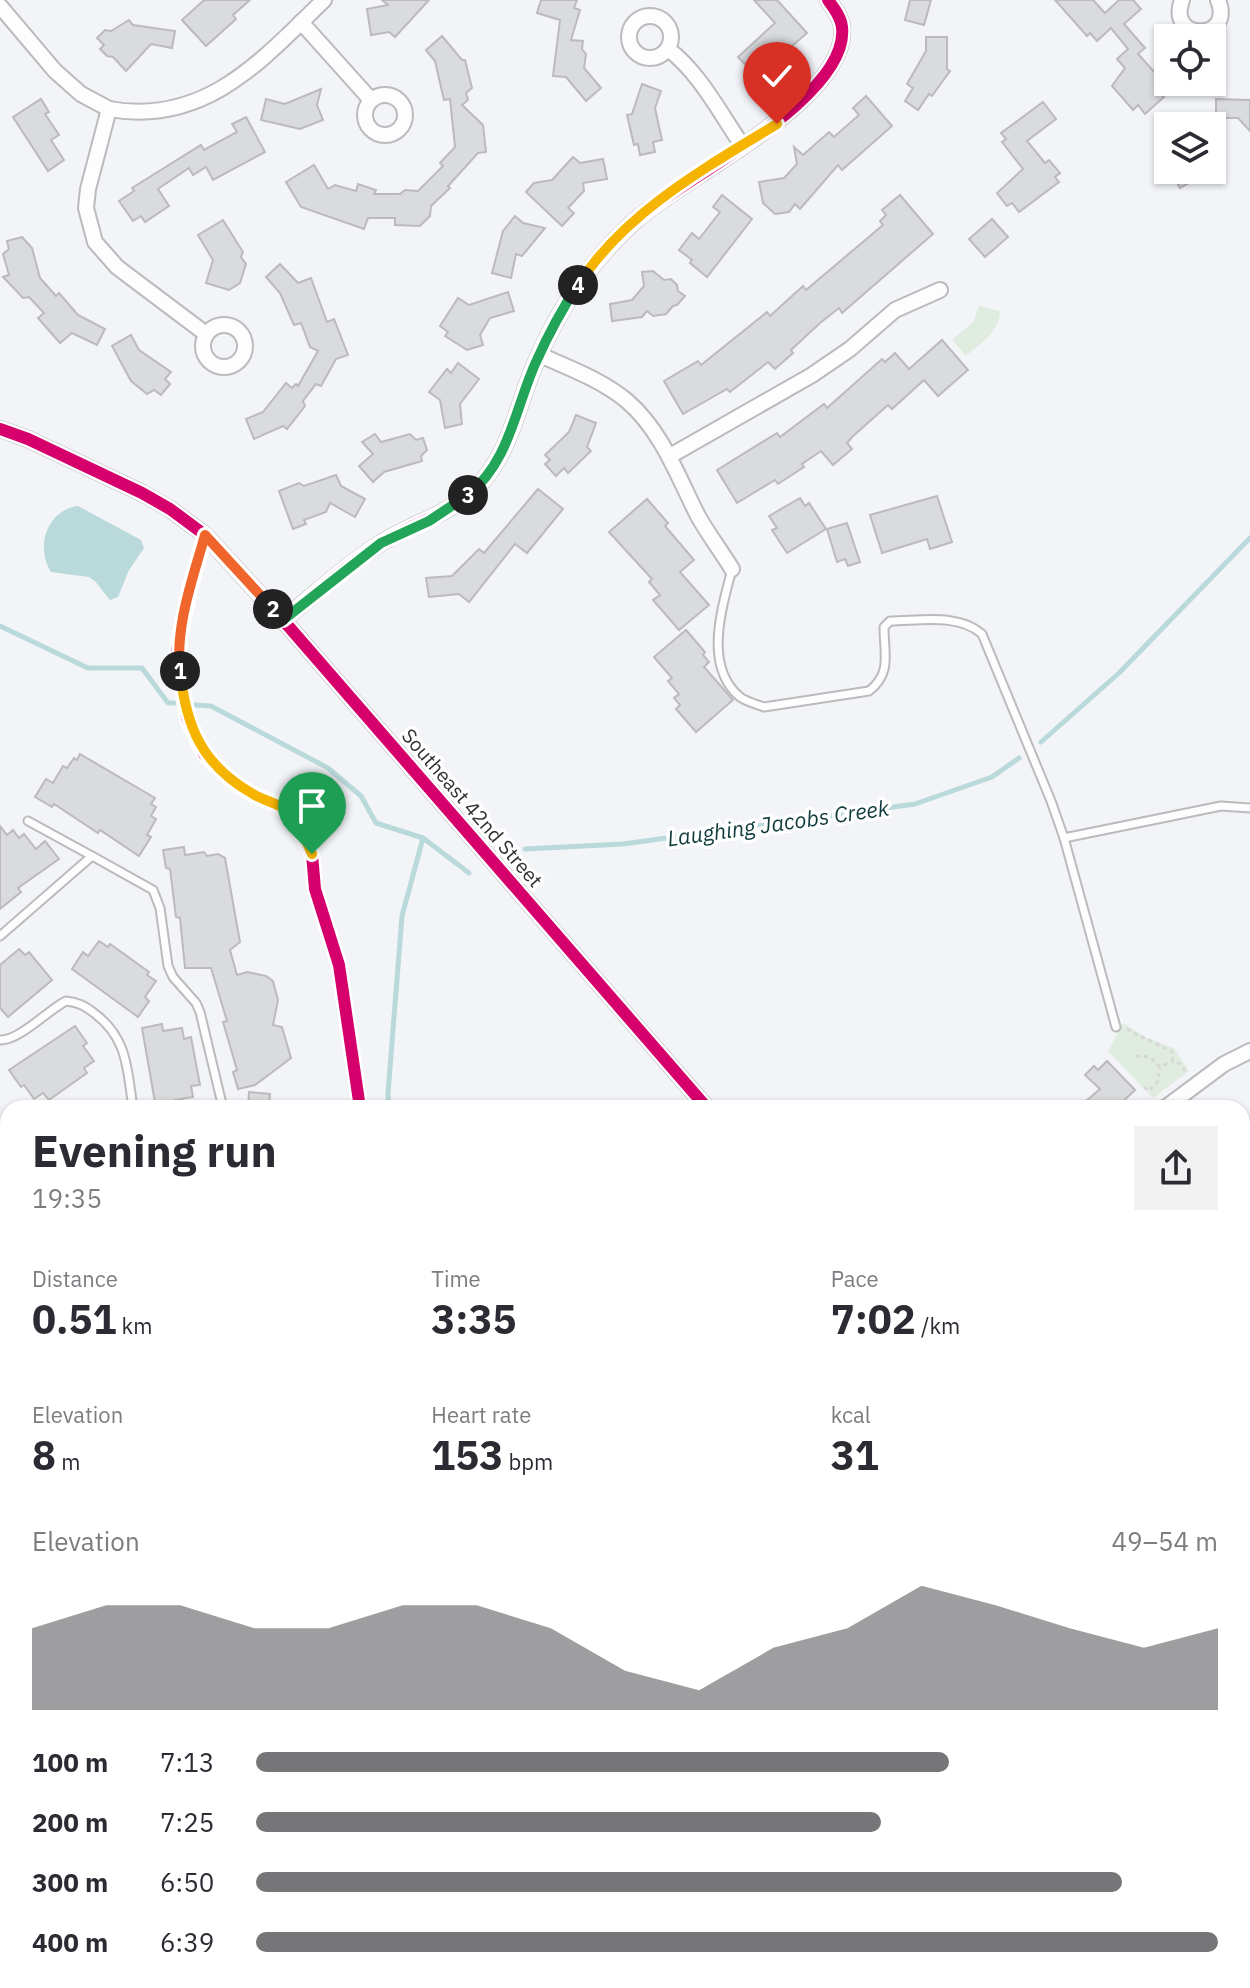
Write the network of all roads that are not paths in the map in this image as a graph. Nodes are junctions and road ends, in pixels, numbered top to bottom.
1 (324, 0) edge
2 (828, 0) edge
3 (1182, 0) edge
4 (1218, 0) edge
5 (0, 6) edge
6 (301, 22) junction
7 (668, 49) dead end
8 (371, 100) dead end
9 (109, 109) junction
10 (742, 145) junction
11 (940, 290) dead end
12 (206, 334) dead end
13 (540, 355) junction
14 (0, 429) edge
15 (670, 456) junction
16 (732, 569) joint
17 (283, 620) junction
18 (1250, 808) edge
19 (28, 821) dead end
20 (1064, 838) junction
21 (92, 856) junction
22 (0, 936) edge
23 (1116, 1025) road end
24 (0, 1040) edge
25 (1250, 1051) edge
26 (132, 1100) edge
27 (221, 1100) edge
28 (700, 1100) edge
29 (1176, 1100) edge

1 - 6 street
2 - 10 street
3 - 4 street
5 - 9 street
6 - 8 street
6 - 9 street
7 - 10 street
9 - 12 street
10 - 13 street
11 - 15 street
13 - 15 street
13 - 17 street
14 - 17 street, Southeast 42nd Street
15 - 16 street
16 - 20 lane
17 - 28 street, Southeast 42nd Street
18 - 20 lane
19 - 21 lane
20 - 23 lane
21 - 22 lane
21 - 27 lane
24 - 26 lane
25 - 29 street

